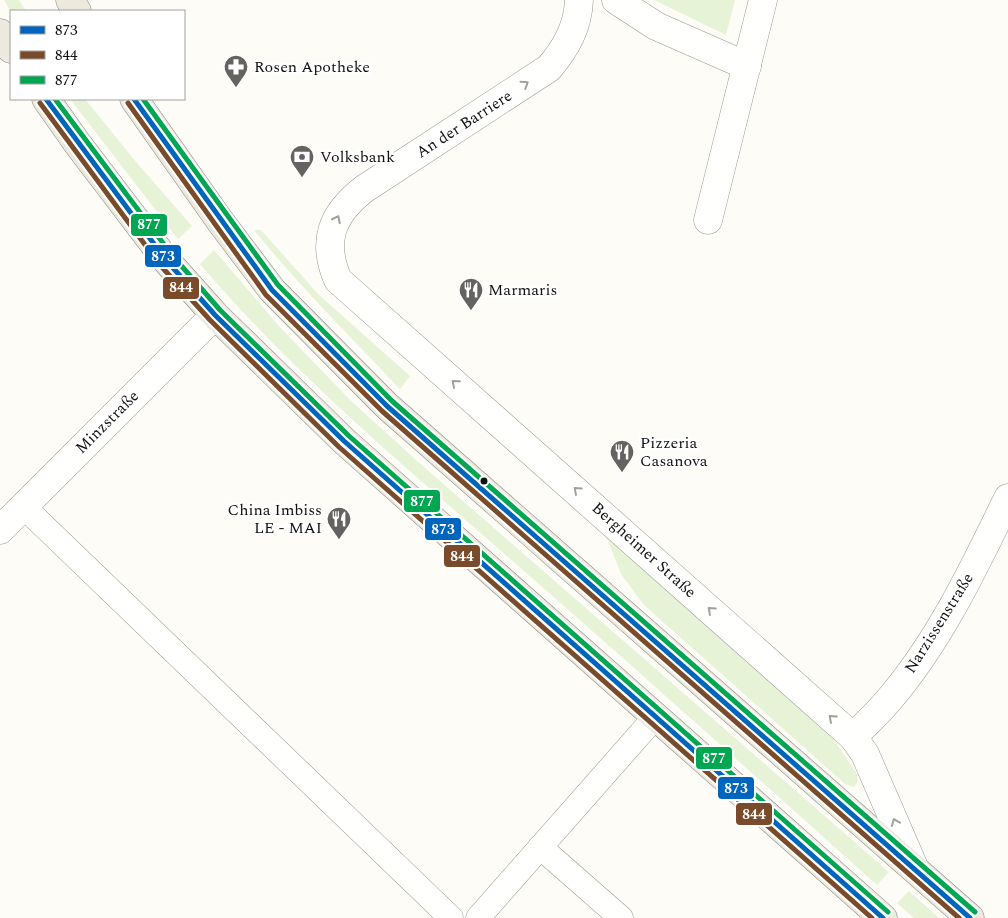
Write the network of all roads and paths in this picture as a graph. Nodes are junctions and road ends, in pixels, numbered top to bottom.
1 (579, 0) edge
2 (616, 0) edge
3 (763, 0) edge
4 (0, 32) edge
5 (10, 47) edge
6 (747, 66) junction
7 (47, 100) edge
8 (135, 100) edge
9 (708, 220) dead end
10 (332, 266) joint
11 (214, 315) junction
12 (1008, 498) edge
13 (23, 506) junction
14 (0, 530) edge
15 (656, 716) junction
16 (854, 737) junction
17 (540, 847) junction
18 (914, 867) junction
19 (452, 918) edge
20 (478, 918) edge
21 (621, 918) edge
22 (882, 918) edge
23 (970, 918) edge

10 -> 1 street, An der Barriere
2 - 6 street
3 - 6 street
4 - 5 main road
6 - 9 street
7 - 11 main road
8 - 18 main road, Bergheimer Straße
16 -> 10 street, Bergheimer Straße
11 - 13 street, Minzstraße
11 - 15 main road
12 - 16 street, Narzissenstraße
13 - 14 street, Minzstraße
13 - 19 lane
15 - 17 lane
15 - 22 main road
18 -> 16 street, Bergheimer Straße
17 - 20 lane
17 - 21 lane
18 - 23 main road, Bergheimer Straße

